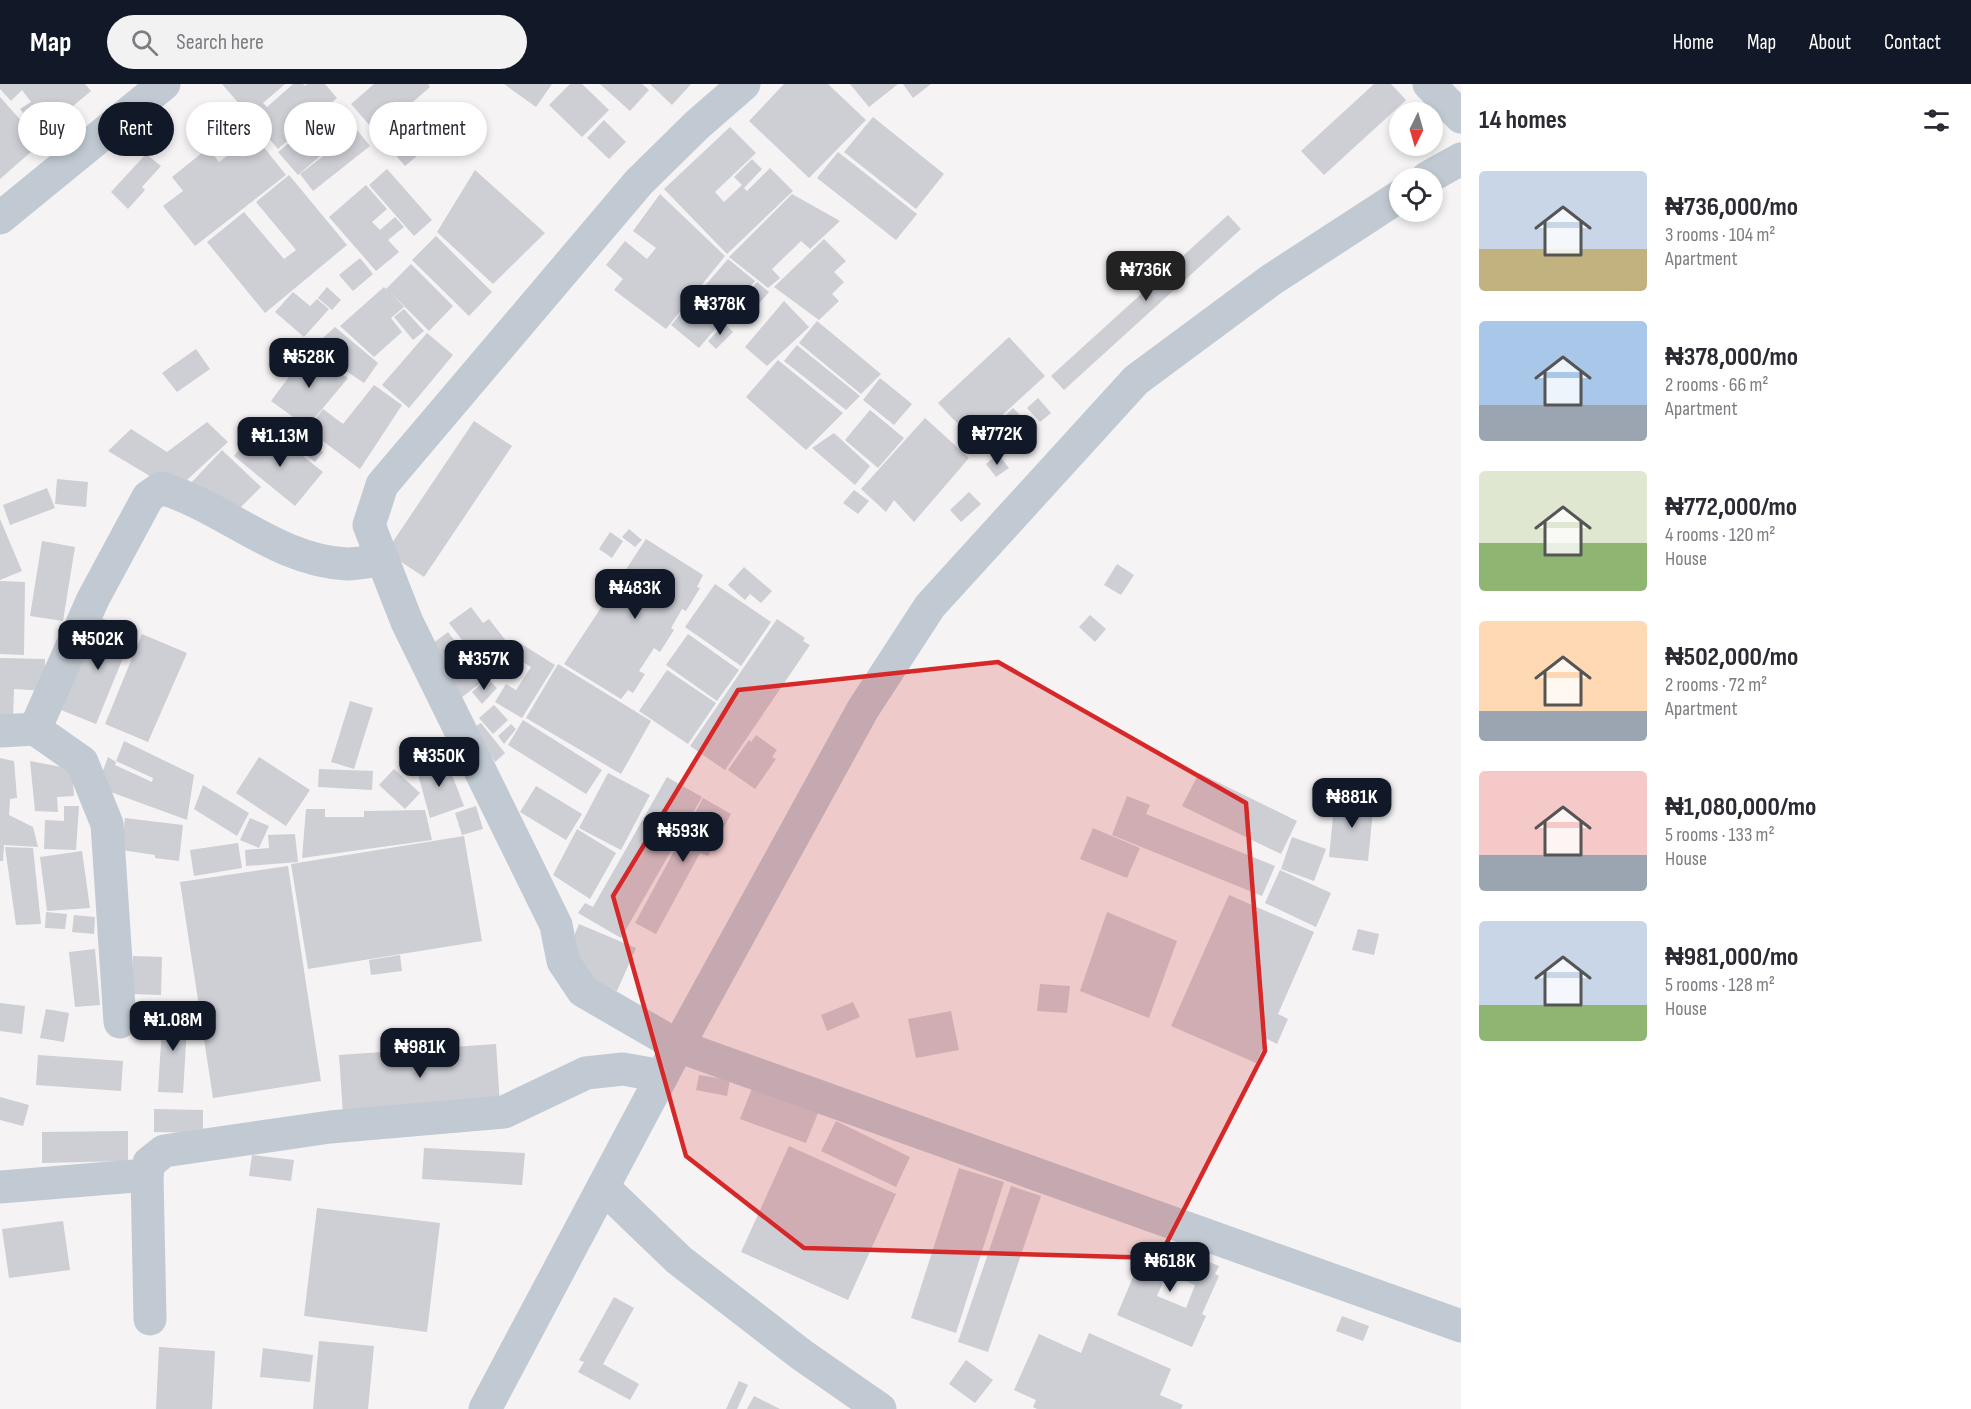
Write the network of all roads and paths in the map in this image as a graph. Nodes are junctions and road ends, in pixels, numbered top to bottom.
1 (164, 84) edge
2 (744, 84) edge
3 (1429, 84) edge
4 (1461, 117) edge
5 (1461, 159) edge
6 (1443, 169) edge
7 (1389, 203) edge
8 (0, 218) edge
9 (383, 559) junction
10 (35, 729) junction
11 (0, 730) edge
12 (120, 1022) dead end
13 (678, 1046) junction
14 (662, 1076) junction
15 (147, 1175) junction
16 (0, 1187) edge
17 (603, 1187) junction
18 (150, 1318) dead end
19 (1461, 1326) edge
20 (485, 1409) edge
21 (880, 1409) edge

1 - 8 street
2 - 9 street
3 - 4 street
5 - 6 street
7 - 13 street
9 - 10 street
9 - 13 street
10 - 11 street
10 - 12 street
13 - 14 street
13 - 19 street
14 - 15 street
14 - 17 street
15 - 16 street
15 - 18 street
17 - 20 street
17 - 21 street

